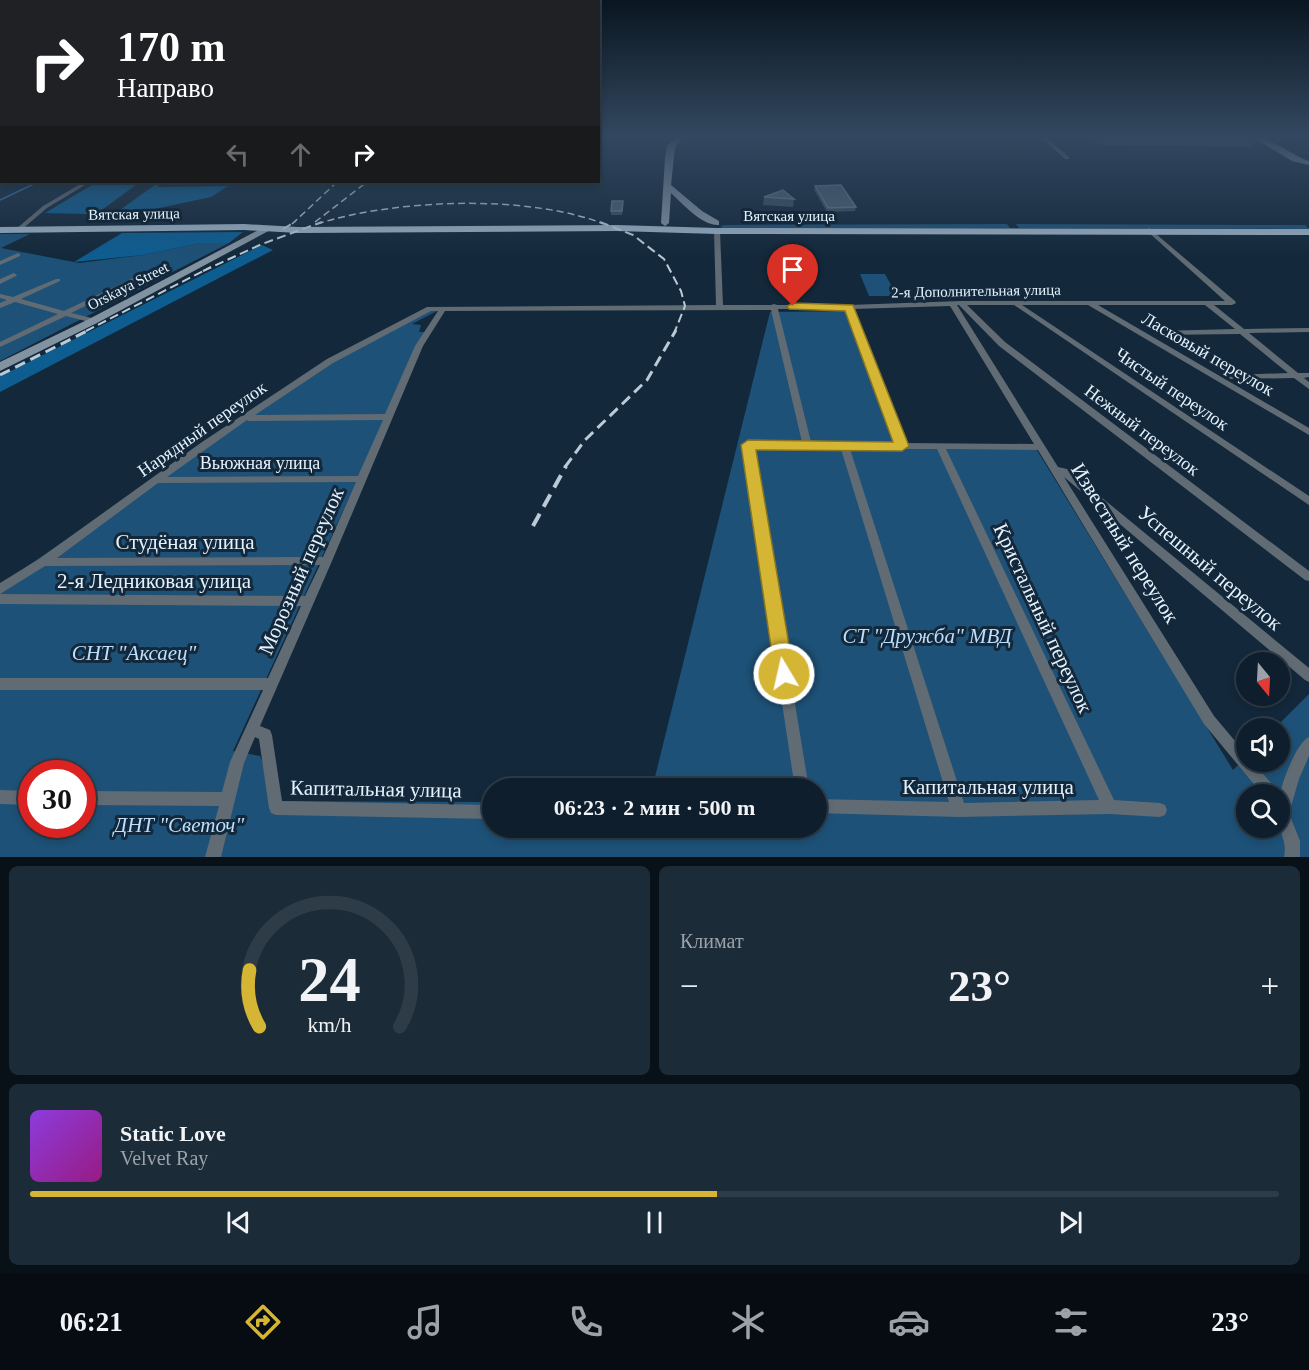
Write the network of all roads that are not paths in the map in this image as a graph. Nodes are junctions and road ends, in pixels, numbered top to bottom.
1 (669, 178) edge
2 (85, 183) edge
3 (668, 186) junction
4 (699, 213) junction
5 (690, 223) junction
6 (665, 226) junction
7 (1015, 226) junction
8 (1308, 226) edge
9 (716, 227) junction
10 (269, 228) junction
11 (680, 230) junction
12 (1149, 230) junction
13 (6, 231) edge
14 (18, 255) dead end
15 (0, 263) edge
16 (158, 268) dead end
17 (14, 275) dead end
18 (58, 280) dead end
19 (0, 282) edge
20 (0, 296) edge
21 (14, 300) junction
22 (957, 303) junction
23 (1207, 303) junction
24 (1016, 304) junction
25 (1091, 304) junction
26 (0, 306) edge
27 (774, 306) junction
28 (849, 307) junction
29 (720, 308) junction
30 (430, 309) joint
31 (443, 309) junction
32 (64, 314) junction
33 (93, 321) junction
34 (1309, 330) edge
35 (1241, 331) junction
36 (1158, 333) dead end
37 (0, 345) edge
38 (0, 367) edge
39 (1309, 375) edge
40 (1297, 376) junction
41 (1233, 378) dead end
42 (1309, 386) edge
43 (389, 417) junction
44 (247, 418) junction
45 (1309, 432) edge
46 (807, 446) junction
47 (902, 446) junction
48 (940, 446) junction
49 (845, 447) junction
50 (1041, 447) junction
51 (1056, 470) junction
52 (362, 479) junction
53 (158, 480) junction
54 (1309, 501) edge
55 (327, 561) junction
56 (43, 562) junction
57 (1309, 577) edge
58 (0, 589) edge
59 (0, 599) edge
60 (308, 601) junction
61 (1309, 676) edge
62 (0, 684) edge
63 (272, 684) junction
64 (253, 729) junction
65 (1309, 744) edge
66 (800, 778) edge
67 (1263, 784) edge
68 (1290, 786) edge
69 (0, 797) edge
70 (18, 798) edge
71 (96, 798) edge
72 (227, 799) junction
73 (827, 806) edge
74 (1110, 807) junction
75 (959, 810) junction
76 (1160, 810) dead end
77 (482, 812) edge
78 (1290, 833) edge
79 (213, 857) edge
80 (1292, 857) edge

1 - 3 main road
2 - 13 street
3 - 4 main road
3 - 6 main road
4 - 5 main road
4 - 9 main road
5 - 6 main road, Вятская улица
5 - 9 main road, Вятская улица
5 - 11 main road
6 - 10 main road, Вятская улица
6 - 11 main road, Вятская улица
7 - 8 main road, Вятская улица
7 - 9 main road, Вятская улица
7 - 12 main road, Вятская улица
8 - 12 main road, Вятская улица
9 - 11 main road, Вятская улица
9 - 29 street
10 - 13 main road, Вятская улица
10 - 33 main road, Orskaya Street
12 - 23 street, 2-я Дополнительная улица
14 - 15 street
16 - 32 street
17 - 19 street
18 - 21 street
20 - 21 street
21 - 26 street
21 - 32 street
22 - 24 street, 2-я Дополнительная улица
22 - 28 street, 2-я Дополнительная улица
22 - 50 street, Известный переулок
22 - 57 street, Нежный переулок
23 - 25 street, 2-я Дополнительная улица
23 - 35 street
24 - 25 street, 2-я Дополнительная улица
24 - 54 street, Чистый переулок
25 - 45 street, Ласковый переулок
27 - 28 street, 2-я Дополнительная улица
27 - 29 street, 2-я Дополнительная улица
27 - 46 street
28 - 47 street
29 - 31 street, 2-я Дополнительная улица
30 - 31 street, 2-я Дополнительная улица
30 - 44 street, Нарядный переулок
31 - 43 street, Морозный переулок
32 - 33 street
32 - 37 street
33 - 38 main road, Orskaya Street
34 - 35 street
35 - 36 street
35 - 40 street
39 - 40 street
40 - 41 street
40 - 42 street
43 - 44 street
43 - 52 street, Морозный переулок
44 - 53 street, Нарядный переулок
46 - 49 street
46 - 66 street
47 - 48 street
47 - 49 street
48 - 50 street
48 - 74 street, Кристальный переулок
49 - 75 street
50 - 51 street, Известный переулок
51 - 61 street, Успешный переулок
51 - 67 street, Известный переулок
52 - 53 street, Вьюжная улица
52 - 55 street, Морозный переулок
53 - 56 street, Нарядный переулок
55 - 56 street, Студёная улица
55 - 60 street, Морозный переулок
56 - 58 street, Нарядный переулок
59 - 60 street, 2-я Ледниковая улица
60 - 63 street, Морозный переулок
62 - 63 street
63 - 64 street, Морозный переулок
64 - 72 street, Морозный переулок
64 - 77 street, Капитальная улица
65 - 68 street
69 - 70 street
71 - 72 street
72 - 79 street, Морозный переулок
73 - 75 street, Капитальная улица
74 - 75 street, Капитальная улица
74 - 76 street, Капитальная улица
78 - 80 street

